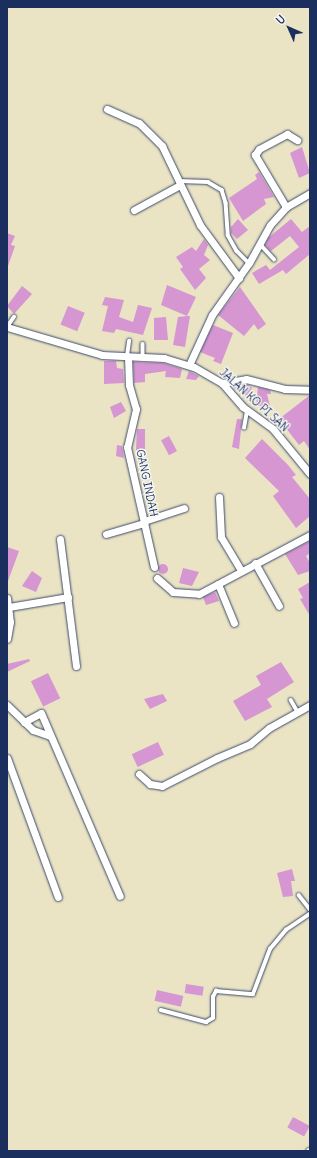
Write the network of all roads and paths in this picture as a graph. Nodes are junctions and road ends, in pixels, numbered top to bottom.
1 (107, 109) dead end
2 (296, 140) dead end
3 (180, 183) junction
4 (310, 193) edge
5 (286, 207) junction
6 (134, 210) dead end
7 (259, 243) junction
8 (274, 259) dead end
9 (249, 263) junction
10 (239, 278) junction
11 (14, 317) dead end
12 (7, 327) edge
13 (129, 341) dead end
14 (143, 344) dead end
15 (128, 357) junction
16 (143, 357) junction
17 (190, 365) junction
18 (222, 383) junction
19 (310, 390) edge
20 (248, 411) junction
21 (244, 428) dead end
22 (310, 474) edge
23 (219, 497) dead end
24 (184, 508) dead end
25 (144, 522) junction
26 (106, 534) dead end
27 (310, 535) edge
28 (60, 539) dead end
29 (255, 563) junction
30 (154, 567) dead end
31 (241, 570) junction
32 (157, 578) dead end
33 (218, 584) junction
34 (68, 597) junction
35 (7, 598) edge
36 (279, 606) dead end
37 (9, 607) junction
38 (8, 623) edge
39 (234, 623) dead end
40 (7, 639) edge
41 (76, 666) dead end
42 (291, 700) dead end
43 (7, 705) edge
44 (310, 705) edge
45 (298, 712) junction
46 (24, 722) junction
47 (50, 736) junction
48 (7, 758) edge
49 (139, 774) dead end
50 (299, 895) dead end
51 (120, 896) dead end
52 (58, 897) dead end
53 (310, 909) edge
54 (310, 914) edge
55 (161, 1010) dead end

1 - 3 street
2 - 5 street
3 - 6 street
3 - 9 lane
3 - 10 street
4 - 5 street
5 - 7 street
7 - 8 lane
7 - 9 street
9 - 10 street
10 - 17 street
11 - 12 lane
12 - 15 street, JALAN KO PI SAN
13 - 15 lane
14 - 16 lane
15 - 16 street, JALAN KO PI SAN
15 - 25 street, GANG INDAH
16 - 17 street, JALAN KO PI SAN
17 - 18 street, JALAN KO PI SAN
18 - 19 street
18 - 20 street, JALAN KO PI SAN
20 - 21 lane
20 - 22 street, JALAN KO PI SAN
23 - 31 street
24 - 25 street
25 - 26 street
25 - 30 street, GANG INDAH
27 - 29 street
28 - 34 street
29 - 31 street
29 - 36 street
31 - 33 street
32 - 33 street
33 - 39 street
34 - 37 street
34 - 41 street
35 - 37 street
37 - 38 street
38 - 40 street
42 - 45 lane
43 - 46 street
44 - 45 street
45 - 49 street
46 - 47 street
46 - 47 street
47 - 51 street
48 - 52 street
50 - 53 lane
54 - 55 lane

